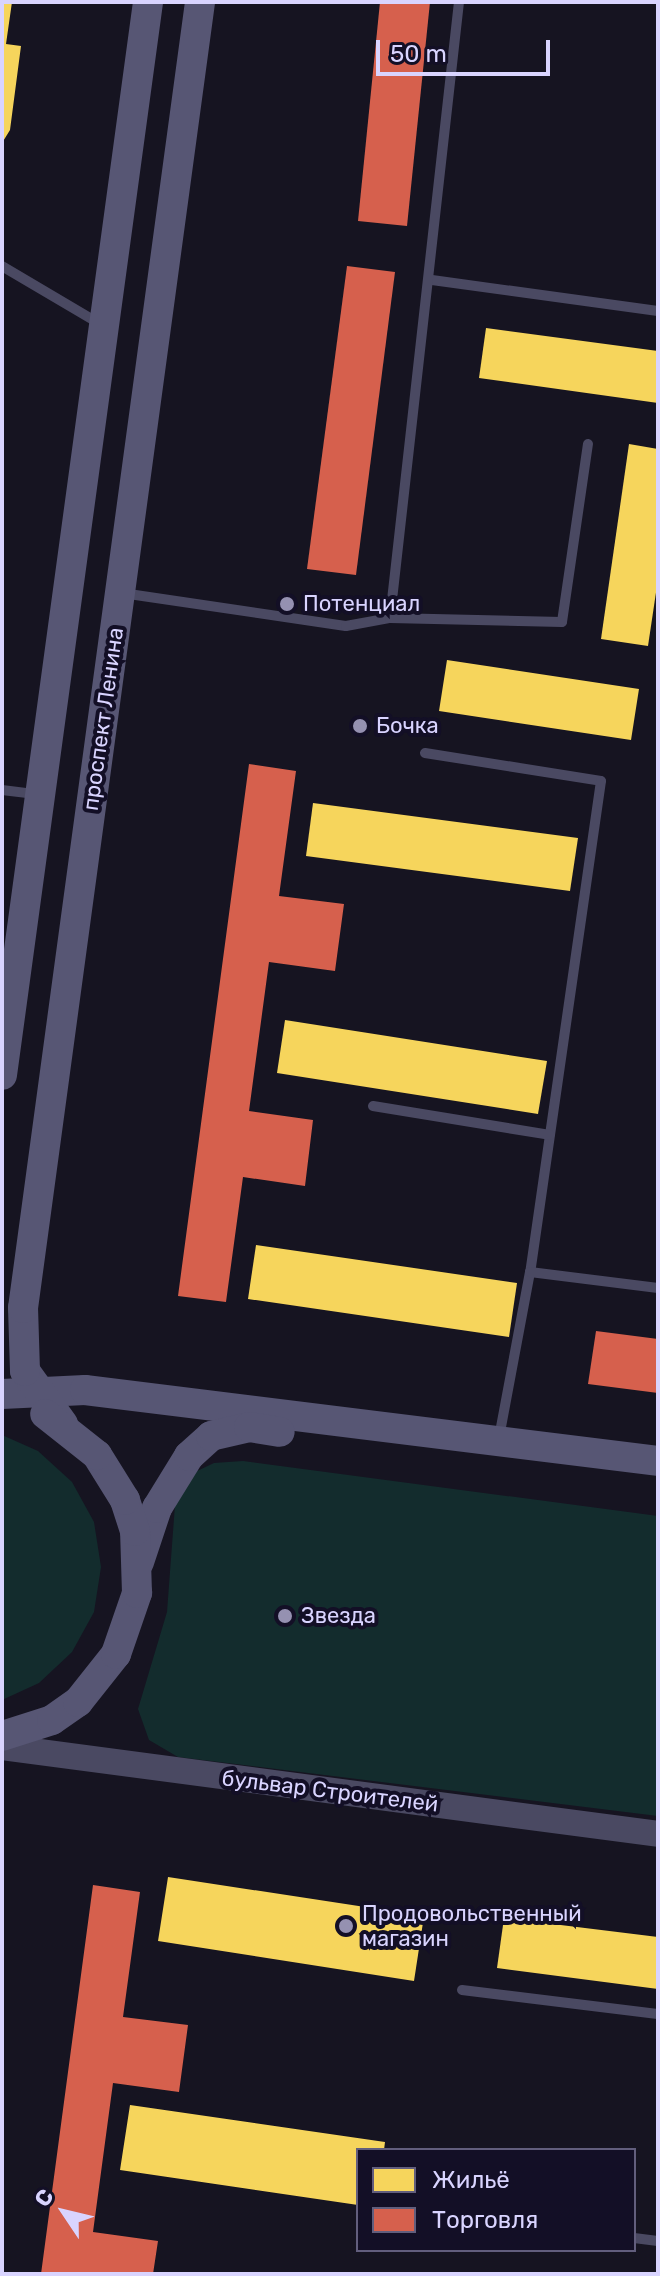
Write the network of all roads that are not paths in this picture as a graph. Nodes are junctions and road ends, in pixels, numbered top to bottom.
1 (148, 2) edge
2 (200, 2) edge
3 (459, 2) edge
4 (2, 266) edge
5 (432, 280) junction
6 (658, 311) edge
7 (102, 325) junction
8 (588, 444) dead end
9 (120, 593) junction
10 (390, 618) junction
11 (425, 753) dead end
12 (2, 790) edge
13 (42, 795) junction
14 (2, 1075) edge
15 (373, 1106) dead end
16 (550, 1135) junction
17 (530, 1272) junction
18 (658, 1288) edge
19 (33, 1389) junction
20 (2, 1396) edge
21 (63, 1424) junction
22 (499, 1440) junction
23 (658, 1461) edge
24 (658, 1481) edge
25 (139, 1562) junction
26 (8, 1739) edge
27 (658, 1834) edge
28 (462, 1990) dead end
29 (658, 2014) edge
30 (636, 2238) edge
31 (658, 2241) edge

1 - 7 main road
2 - 9 main road, проспект Ленина
3 - 5 lane
4 - 7 lane
5 - 6 lane
5 - 10 lane
7 - 13 main road
8 - 10 lane
9 - 10 lane
9 - 19 main road, проспект Ленина
11 - 16 lane
12 - 13 lane
13 - 14 main road
15 - 16 lane
16 - 17 lane
17 - 18 lane
17 - 22 lane
19 - 20 main road
19 - 21 main road, проспект Ленина
19 - 22 main road
20 - 21 main road
21 - 25 main road, проспект Ленина
22 - 23 main road
24 - 25 main road
25 - 26 main road
26 - 27 street, бульвар Строителей
28 - 29 lane
30 - 31 lane

